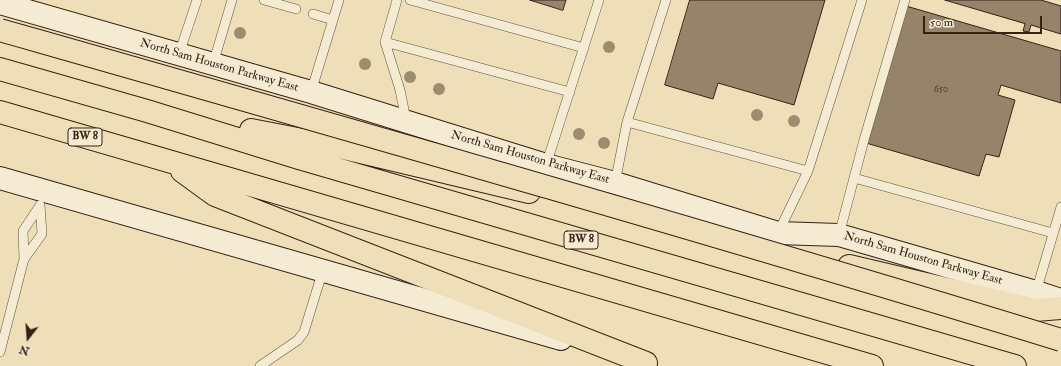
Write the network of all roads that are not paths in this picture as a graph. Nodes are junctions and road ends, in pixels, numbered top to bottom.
1 (196, 0) edge
2 (232, 0) edge
3 (264, 0) edge
4 (339, 0) edge
5 (397, 0) edge
6 (410, 0) edge
7 (599, 0) edge
8 (666, 0) edge
9 (862, 0) edge
10 (905, 0) edge
11 (0, 3) edge
12 (296, 9) dead end
13 (313, 14) dead end
14 (333, 20) junction
15 (0, 30) edge
16 (385, 42) junction
17 (584, 48) junction
18 (179, 54) junction
19 (213, 64) junction
20 (0, 69) edge
21 (311, 92) junction
22 (570, 92) junction
23 (147, 110) junction
24 (0, 112) edge
25 (407, 122) junction
26 (627, 122) junction
27 (170, 162) junction
28 (546, 165) junction
29 (808, 171) junction
30 (0, 178) edge
31 (854, 178) junction
32 (615, 183) junction
33 (41, 199) junction
34 (1061, 207) edge
35 (778, 233) junction
36 (1053, 233) junction
37 (839, 235) junction
38 (24, 259) junction
39 (323, 270) junction
40 (1036, 292) junction
41 (1061, 300) edge
42 (1061, 308) edge
43 (1061, 340) edge
44 (0, 352) edge
45 (651, 364) edge
46 (260, 366) edge
47 (872, 366) edge
48 (1015, 366) edge

1 - 18 lane
2 - 19 lane
3 - 12 lane
4 - 14 lane
5 - 16 lane
6 - 17 lane
7 - 17 lane
8 - 26 lane
9 - 29 lane
10 - 31 lane
11 - 18 main road, North Sam Houston Parkway East
13 - 14 lane
14 - 21 lane
15 - 43 highway, bridge
16 - 22 lane
16 - 25 lane
17 - 22 lane
18 - 19 main road, North Sam Houston Parkway East
19 - 21 main road, North Sam Houston Parkway East
20 - 23 highway, BW 8
21 - 25 main road, North Sam Houston Parkway East
22 - 28 lane
23 - 42 highway
23 - 48 highway, BW 8
24 - 27 highway, BW 8
25 - 28 main road, North Sam Houston Parkway East
26 - 29 lane
26 - 32 lane
27 - 45 highway
27 - 47 highway, BW 8
28 - 32 main road, North Sam Houston Parkway East
29 - 35 lane
30 - 33 main road
31 - 36 lane
31 - 37 lane
32 - 35 main road, North Sam Houston Parkway East
33 - 38 lane
33 - 38 lane
33 - 39 main road
34 - 36 lane
35 - 37 main road, North Sam Houston Parkway East
36 - 40 lane
37 - 40 main road, North Sam Houston Parkway East
38 - 44 lane
39 - 45 main road
39 - 46 lane
40 - 41 main road, North Sam Houston Parkway East

